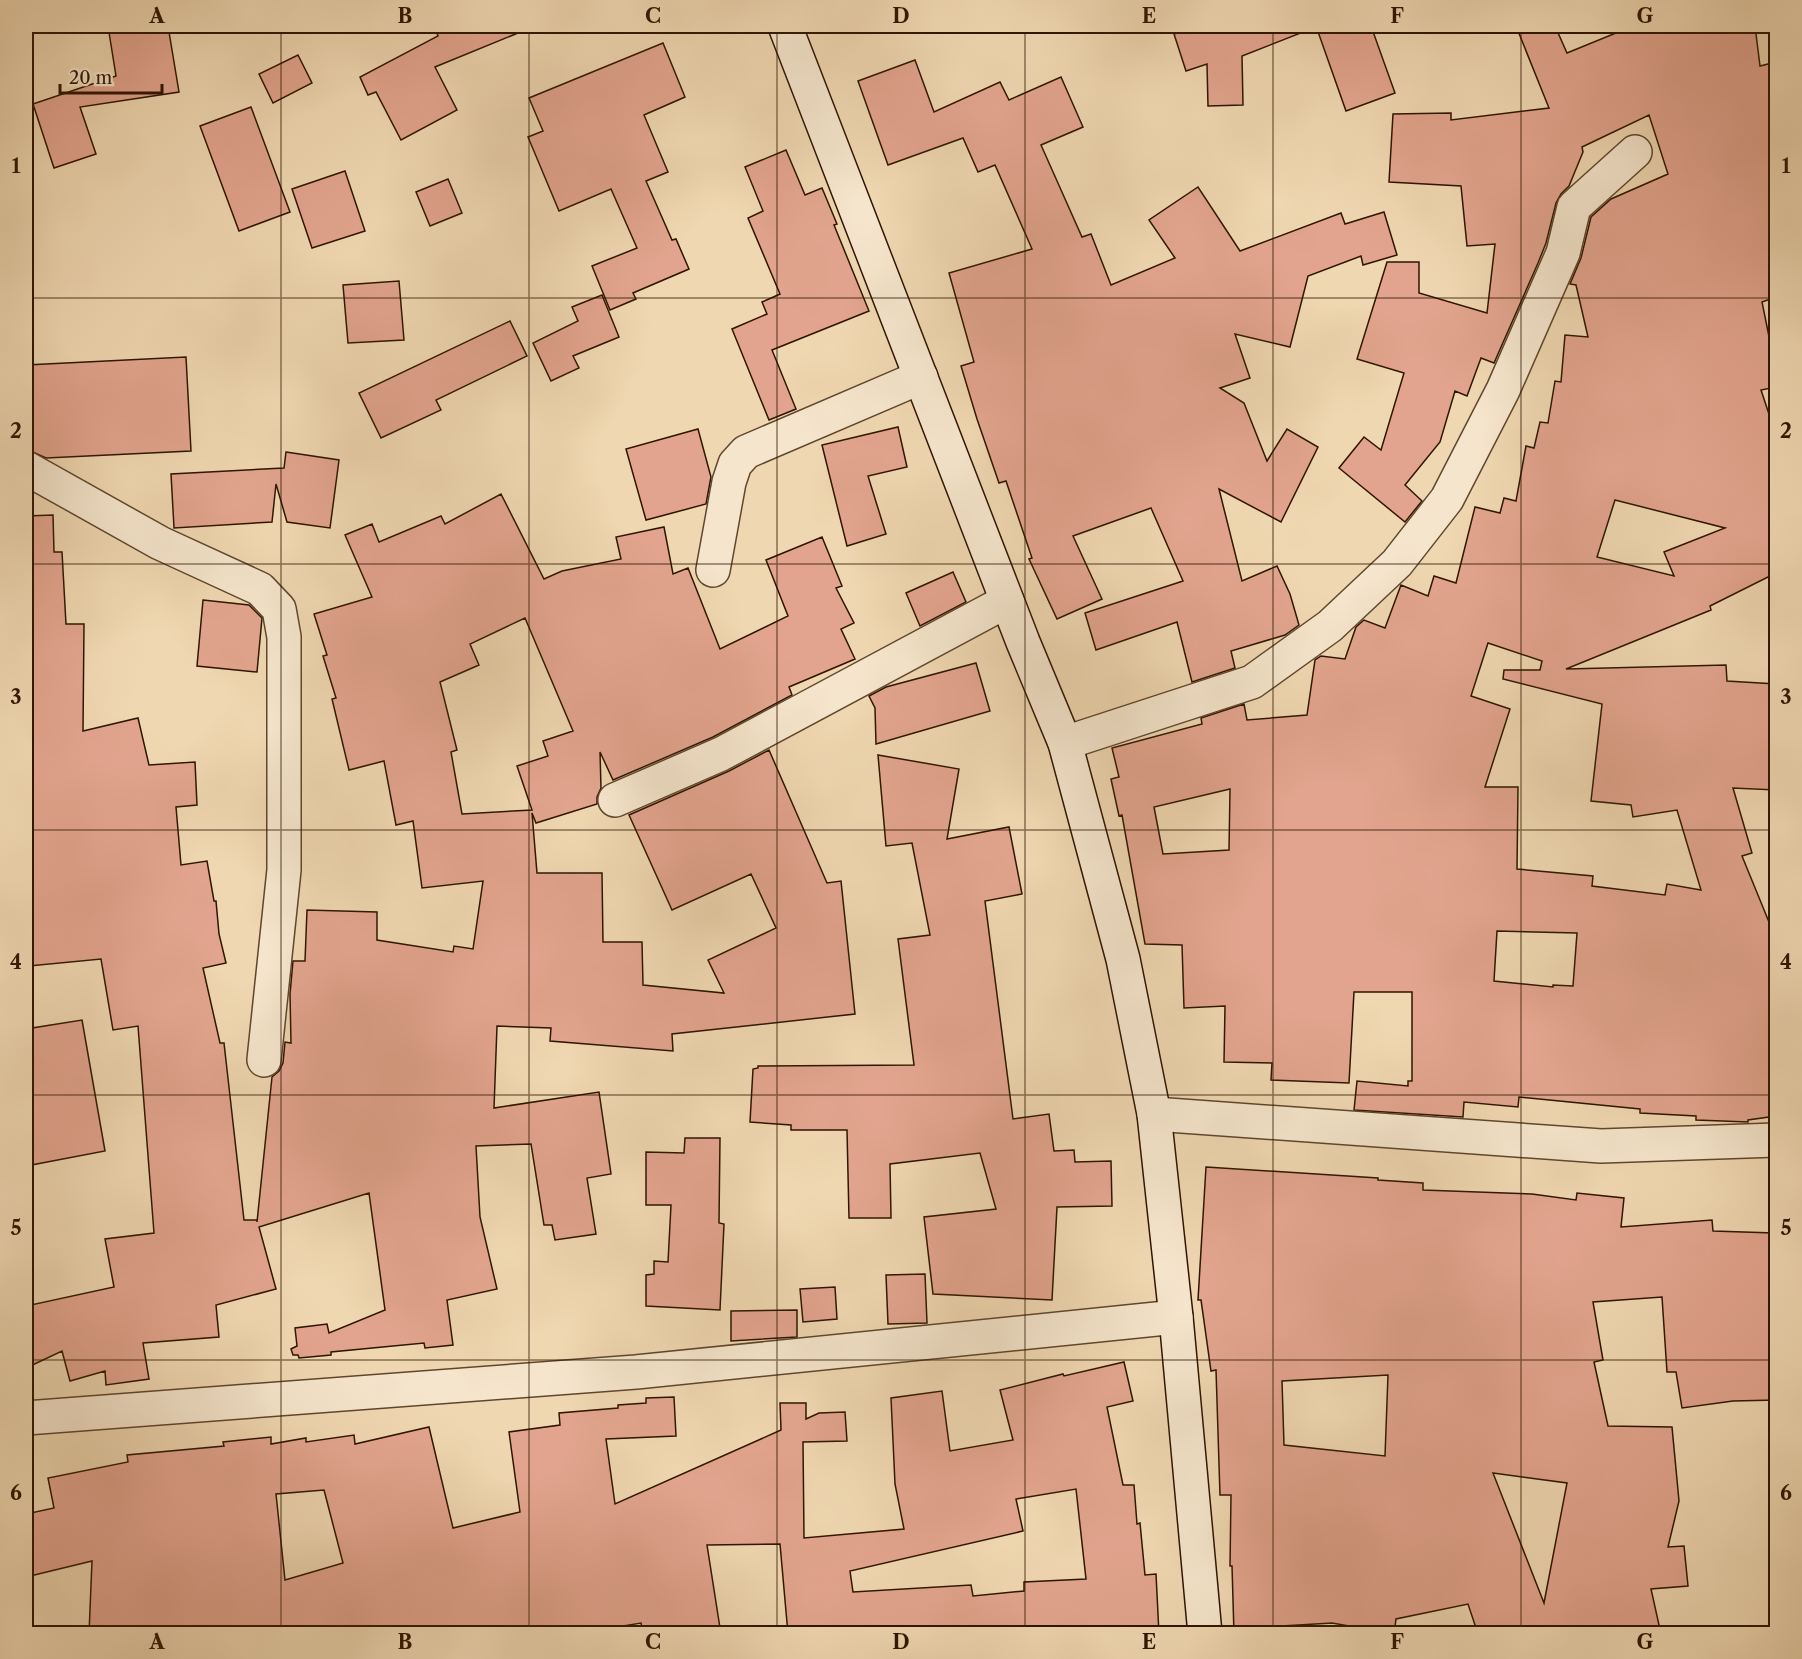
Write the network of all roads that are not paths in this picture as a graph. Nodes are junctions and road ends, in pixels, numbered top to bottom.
1 (785, 26) edge
2 (1635, 152) dead end
3 (921, 377) junction
4 (26, 468) edge
5 (713, 570) dead end
6 (1007, 601) junction
7 (1065, 743) junction
8 (615, 800) dead end
9 (264, 1060) dead end
10 (1154, 1114) junction
11 (1776, 1140) edge
12 (1176, 1317) junction
13 (26, 1418) edge
14 (1205, 1634) edge

1 - 3 street
2 - 7 street
3 - 5 street
3 - 6 street
4 - 9 street
6 - 7 street
6 - 8 street
7 - 10 street
10 - 11 street
10 - 12 street
12 - 13 street
12 - 14 street

